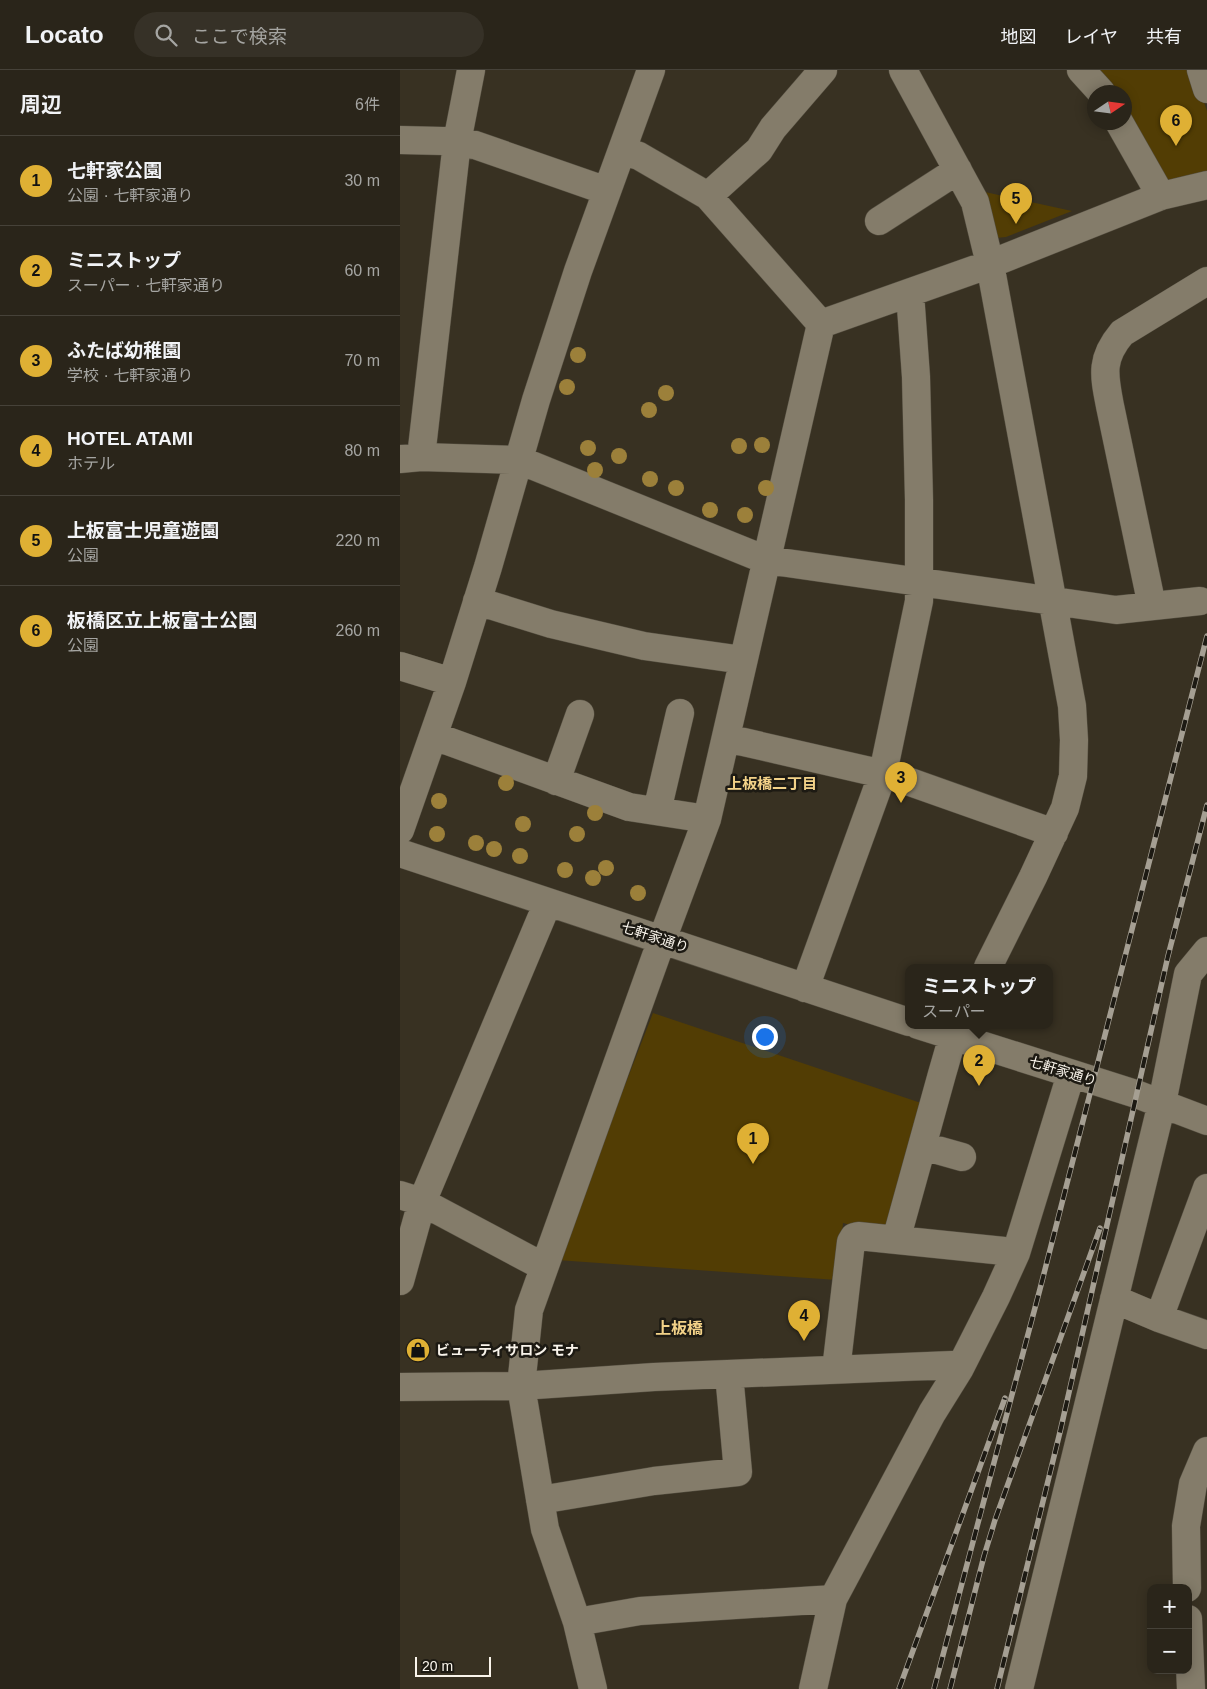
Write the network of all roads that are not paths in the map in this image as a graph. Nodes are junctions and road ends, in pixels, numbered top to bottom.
1 (471, 70) edge
2 (651, 70) edge
3 (823, 70) edge
4 (903, 70) edge
5 (1082, 70) edge
6 (1201, 70) edge
7 (1096, 85) edge
8 (1207, 89) edge
9 (1124, 130) edge
10 (400, 140) edge
11 (457, 142) junction
12 (622, 150) junction
13 (958, 170) junction
14 (1207, 185) edge
15 (607, 191) junction
16 (708, 196) junction
17 (1161, 196) junction
18 (880, 221) dead end
19 (990, 264) junction
20 (1207, 281) edge
21 (910, 293) junction
22 (821, 324) junction
23 (411, 458) edge
24 (519, 460) junction
25 (766, 560) junction
26 (919, 582) junction
27 (477, 601) junction
28 (1053, 601) junction
29 (1200, 601) dead end
30 (1152, 606) junction
31 (743, 660) junction
32 (400, 666) edge
33 (452, 682) junction
34 (680, 713) dead end
35 (580, 714) dead end
36 (434, 736) junction
37 (726, 738) junction
38 (882, 773) junction
39 (556, 781) junction
40 (657, 811) junction
41 (707, 819) junction
42 (400, 830) edge
43 (1054, 833) junction
44 (400, 853) edge
45 (548, 902) junction
46 (662, 940) junction
47 (1207, 951) edge
48 (989, 964) edge
49 (806, 988) junction
50 (905, 1021) edge
51 (956, 1030) edge
52 (1071, 1074) junction
53 (1162, 1103) junction
54 (1207, 1121) edge
55 (923, 1146) junction
56 (962, 1157) dead end
57 (1207, 1188) edge
58 (411, 1198) edge
59 (896, 1240) junction
60 (1016, 1253) junction
61 (544, 1267) junction
62 (400, 1281) edge
63 (1114, 1299) junction
64 (1160, 1318) junction
65 (1207, 1335) edge
66 (960, 1368) junction
67 (836, 1370) junction
68 (729, 1374) junction
69 (520, 1386) junction
70 (400, 1387) edge
71 (1207, 1451) edge
72 (540, 1500) junction
73 (1198, 1504) edge
74 (1187, 1584) edge
75 (832, 1599) junction
76 (577, 1622) junction
77 (1188, 1629) edge
78 (593, 1689) edge
79 (813, 1689) edge
80 (1019, 1689) edge
81 (1191, 1689) edge

1 - 11 street
2 - 12 street
3 - 16 street
4 - 13 street
5 - 7 street
6 - 8 street
9 - 17 street
10 - 11 street
11 - 15 street
11 - 23 street
12 - 15 street
12 - 16 street
13 - 18 street
13 - 19 street
14 - 17 street
15 - 24 street
16 - 22 street
17 - 19 street
19 - 21 street
19 - 28 street
20 - 30 street
21 - 22 street
21 - 26 street
22 - 25 street
23 - 24 street
24 - 25 street
24 - 27 street
25 - 26 street
25 - 31 street
26 - 28 street
26 - 38 street
27 - 31 street
27 - 33 street
28 - 30 street
28 - 43 street
29 - 30 street
31 - 37 street
32 - 33 street
33 - 36 street
34 - 40 street
35 - 39 street
36 - 39 street
36 - 42 street
37 - 38 street
37 - 41 street
38 - 43 street
38 - 49 street
39 - 40 street
40 - 41 street
41 - 46 street
43 - 48 street
44 - 45 street, 七軒家通り
45 - 46 street, 七軒家通り
45 - 58 street
46 - 49 street, 七軒家通り
46 - 61 street
47 - 53 street
49 - 50 street, 七軒家通り
51 - 52 street, 七軒家通り
51 - 55 street
52 - 53 street, 七軒家通り
52 - 60 street
53 - 54 street, 七軒家通り
53 - 63 street
55 - 56 street
55 - 59 street
57 - 64 street
58 - 61 street
58 - 62 street
59 - 60 street
59 - 67 street
60 - 66 street
61 - 69 street
63 - 64 street
63 - 80 street
64 - 65 street
66 - 67 street
66 - 75 street
67 - 68 street
68 - 69 street
68 - 72 street
69 - 70 street
69 - 72 street
71 - 73 street
72 - 76 street
73 - 74 street
75 - 76 street
75 - 79 street
76 - 78 street
77 - 81 street

